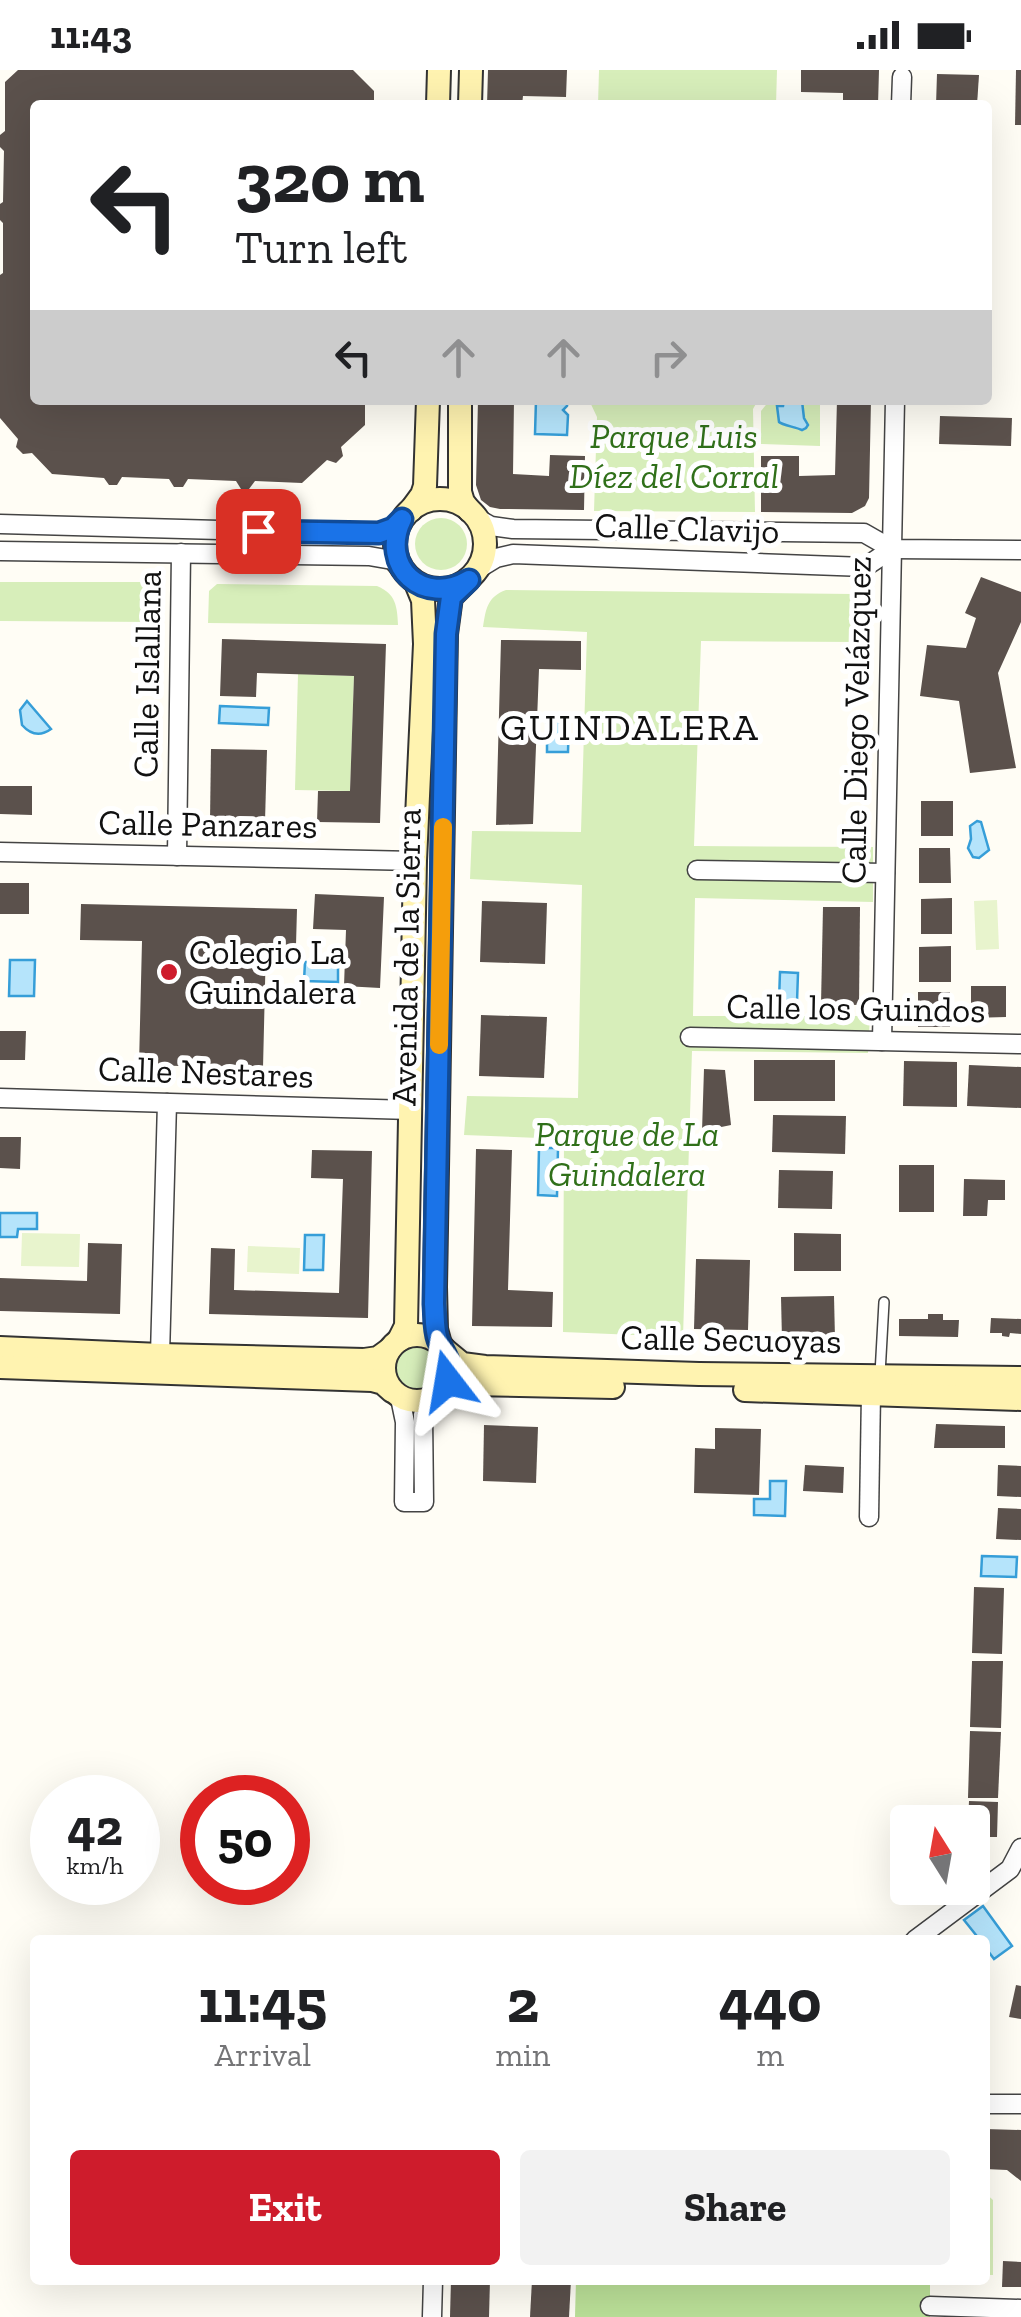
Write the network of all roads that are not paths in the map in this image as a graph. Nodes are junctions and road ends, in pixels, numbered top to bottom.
1 (439, 70) edge
2 (471, 70) edge
3 (902, 77) dead end
4 (438, 100) edge
5 (470, 100) edge
6 (901, 100) edge
7 (428, 405) edge
8 (460, 405) edge
9 (895, 405) edge
10 (407, 514) junction
11 (473, 514) junction
12 (0, 524) edge
13 (892, 549) junction
14 (1021, 550) edge
15 (0, 551) edge
16 (181, 553) junction
17 (474, 574) junction
18 (410, 577) junction
19 (0, 852) edge
20 (177, 856) junction
21 (415, 861) junction
22 (697, 870) dead end
23 (886, 872) junction
24 (690, 1037) dead end
25 (882, 1041) junction
26 (1021, 1044) edge
27 (0, 1098) edge
28 (167, 1103) junction
29 (411, 1110) junction
30 (884, 1302) dead end
31 (394, 1345) junction
32 (442, 1347) junction
33 (0, 1348) edge
34 (160, 1355) junction
35 (0, 1367) edge
36 (1021, 1378) edge
37 (876, 1385) junction
38 (396, 1394) junction
39 (438, 1394) junction
40 (1021, 1399) edge
41 (869, 1518) dead end
42 (1021, 1848) edge
43 (922, 1935) edge
44 (1019, 2103) edge
45 (990, 2104) edge
46 (433, 2285) edge
47 (930, 2306) dead end
48 (1021, 2309) edge
49 (432, 2317) edge

1 - 4 main road
2 - 5 main road
3 - 6 street
7 - 10 main road
8 - 11 main road
9 - 13 street, Calle Diego Velázquez
10 - 11 main road
10 - 12 street
10 - 18 main road
11 - 13 street, Calle Clavijo
11 - 17 main road
13 - 14 street, Calle Clavijo
13 - 17 street, Calle Clavijo
13 - 23 street, Calle Diego Velázquez
15 - 16 street
16 - 18 street
16 - 20 street, Calle Islallana
17 - 18 main road
17 - 32 main road, Avenida de la Sierra
18 - 21 main road, Avenida de la Sierra
19 - 20 street, Calle Panzares
20 - 21 street, Calle Panzares
21 - 29 main road, Avenida de la Sierra
22 - 23 street
23 - 25 street, Calle Diego Velázquez
24 - 25 street, Calle los Guindos
25 - 26 street, Calle los Guindos
27 - 28 street, Calle Nestares
28 - 29 street, Calle Nestares
28 - 34 street
29 - 31 main road, Avenida de la Sierra
30 - 37 lane
31 - 32 main road
31 - 34 main road
31 - 38 main road
32 - 37 main road, Calle Secuoyas
32 - 39 main road
33 - 34 main road
35 - 38 main road
36 - 37 main road, Calle Secuoyas
37 - 39 main road, Calle Secuoyas
37 - 40 main road, Calle Secuoyas
37 - 41 street
38 - 39 main road
38 - 39 street
42 - 43 street
44 - 45 street
46 - 49 street
47 - 48 street

